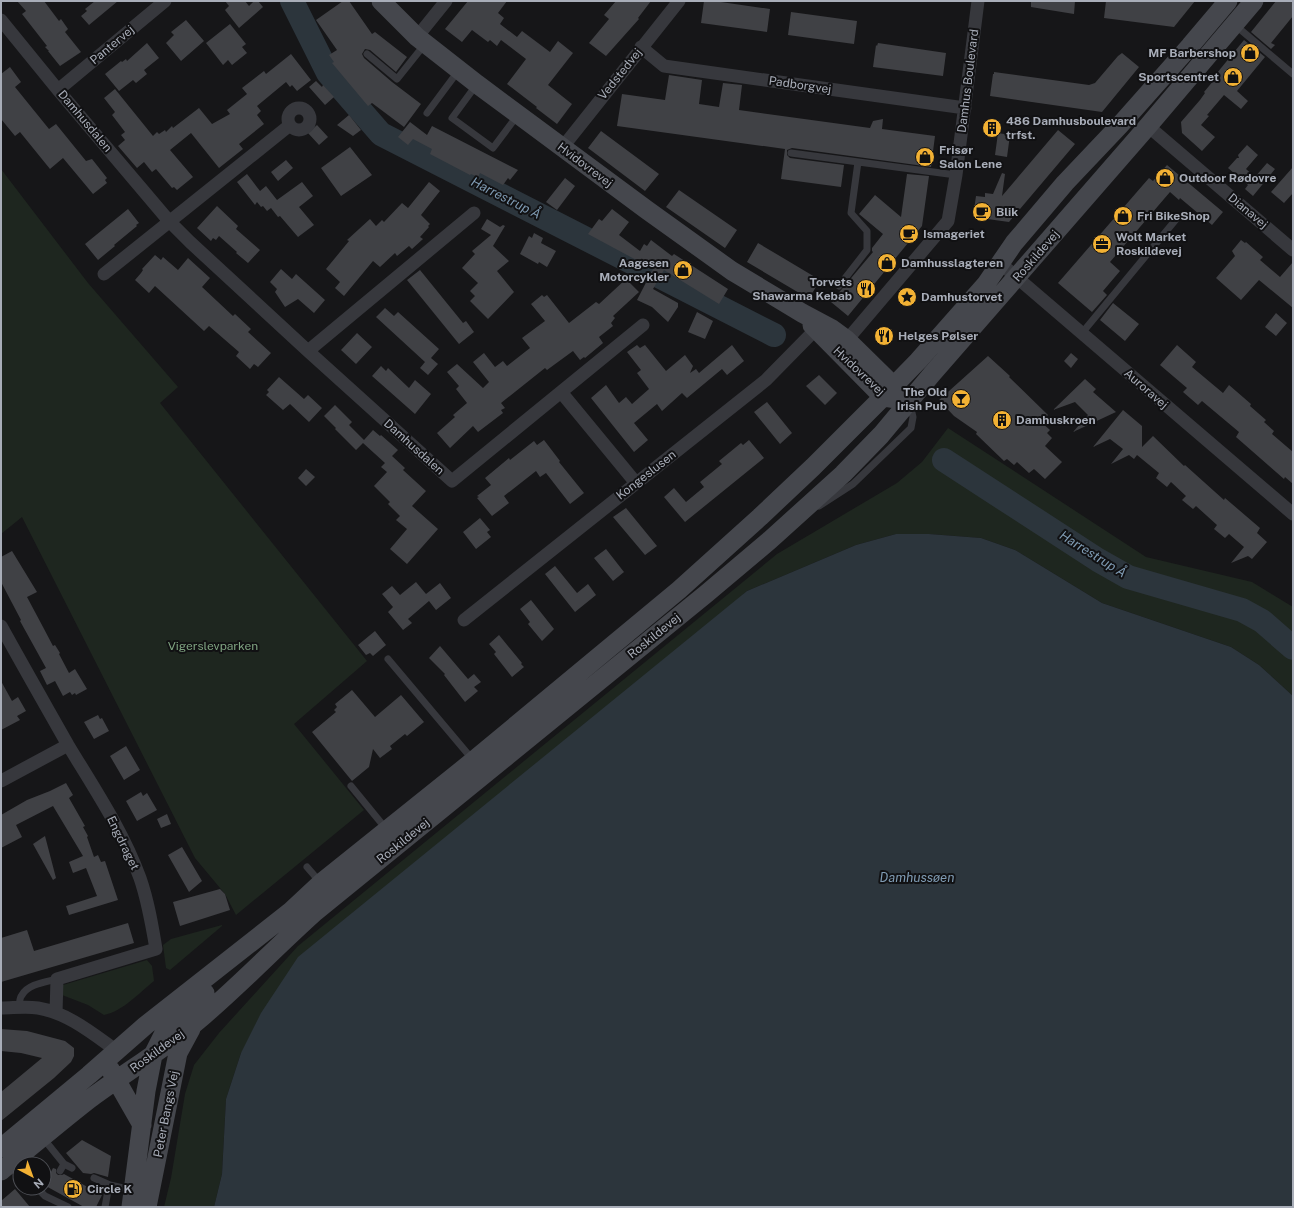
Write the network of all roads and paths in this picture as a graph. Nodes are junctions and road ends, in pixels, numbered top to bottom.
1 (165, 1) edge
2 (380, 1) edge
3 (446, 1) edge
4 (679, 1) edge
5 (978, 1) edge
6 (1228, 1) edge
7 (1254, 1) edge
8 (1, 20) edge
9 (1234, 25) junction
10 (421, 40) junction
11 (641, 47) junction
12 (366, 54) dead end
13 (459, 70) junction
14 (1293, 74) edge
15 (477, 84) junction
16 (58, 90) junction
17 (965, 108) junction
18 (427, 113) dead end
19 (518, 114) junction
20 (290, 125) dead end
21 (1148, 126) junction
22 (562, 148) junction
23 (791, 153) dead end
24 (858, 162) junction
25 (956, 180) junction
26 (474, 213) dead end
27 (1178, 216) dead end
28 (169, 222) junction
29 (1293, 250) edge
30 (1000, 263) junction
31 (104, 274) dead end
32 (1018, 277) junction
33 (839, 286) dead end
34 (643, 325) dead end
35 (819, 327) junction
36 (1082, 333) junction
37 (847, 340) junction
38 (308, 350) junction
39 (889, 391) junction
40 (561, 392) junction
41 (909, 401) junction
42 (636, 483) junction
43 (1293, 514) edge
44 (464, 620) dead end
45 (1, 626) edge
46 (388, 659) dead end
47 (68, 745) junction
48 (473, 761) junction
49 (1, 781) edge
50 (351, 786) dead end
51 (387, 830) junction
52 (307, 867) dead end
53 (321, 883) junction
54 (291, 911) junction
55 (57, 979) junction
56 (20, 1007) junction
57 (1, 1008) edge
58 (56, 1013) junction
59 (194, 1024) junction
60 (154, 1055) junction
61 (111, 1056) junction
62 (142, 1072) junction
63 (116, 1080) junction
64 (142, 1125) junction
65 (42, 1137) junction
66 (7, 1162) edge
67 (64, 1164) junction
68 (72, 1168) dead end
69 (155, 1170) junction
70 (60, 1171) dead end
71 (94, 1178) dead end
72 (109, 1185) junction
73 (45, 1196) edge
74 (133, 1199) edge
75 (68, 1207) edge
76 (105, 1207) edge
77 (147, 1207) edge

1 - 16 street, Pantervej
2 - 10 main road, Hvidovrevej
3 - 10 street
4 - 11 street, Vedstedvej
5 - 17 street, Damhus Boulevard
6 - 30 main road, Roskildevej
7 - 9 main road, Roskildevej
8 - 16 street, Damhusdalen
9 - 14 lane
9 - 21 main road, Roskildevej
10 - 12 lane
10 - 13 main road, Hvidovrevej
11 - 17 street, Padborgvej
11 - 22 street, Vedstedvej
13 - 15 main road, Hvidovrevej
13 - 18 lane
15 - 19 main road, Hvidovrevej
15 - 19 lane
16 - 28 street, Damhusdalen
17 - 25 street, Damhus Boulevard
19 - 22 main road, Hvidovrevej
20 - 28 street
21 - 29 street, Dianavej
21 - 32 main road, Roskildevej
22 - 35 main road, Hvidovrevej
23 - 24 lane
24 - 25 lane
24 - 33 lane
25 - 37 street
26 - 38 street
27 - 36 lane
28 - 31 street
28 - 38 street, Damhusdalen
30 - 32 street, Auroravej
30 - 39 main road, Roskildevej
32 - 36 street, Auroravej
32 - 41 main road, Roskildevej
34 - 40 street, Damhusdalen
35 - 37 main road, Hvidovrevej
35 - 39 main road, Hvidovrevej
35 - 42 street, Kongeslusen
36 - 43 street, Auroravej
37 - 39 main road, Hvidovrevej
38 - 40 street, Damhusdalen
39 - 41 main road, Hvidovrevej
39 - 48 main road, Roskildevej
40 - 42 street
41 - 59 main road, Roskildevej
42 - 44 street, Kongeslusen
45 - 47 street, Engdraget
46 - 48 lane
47 - 49 street
47 - 55 street, Engdraget
48 - 51 main road, Roskildevej
50 - 51 lane
51 - 53 main road, Roskildevej
52 - 53 lane
53 - 54 main road, Roskildevej
54 - 60 main road, Peter Bangs Vej
54 - 61 main road, Roskildevej
55 - 56 lane
55 - 58 street
56 - 57 street
56 - 58 street
58 - 61 street
59 - 60 main road, Roskildevej
59 - 69 main road, Peter Bangs Vej
60 - 62 main road, Peter Bangs Vej
61 - 62 main road
61 - 63 main road
61 - 66 main road, Roskildevej
62 - 63 main road, Roskildevej
62 - 64 main road, Peter Bangs Vej
62 - 69 main road
63 - 64 main road
63 - 65 main road, Roskildevej
64 - 74 main road, Peter Bangs Vej
65 - 66 main road, Roskildevej
65 - 67 lane
67 - 68 lane
67 - 70 lane
69 - 77 main road, Peter Bangs Vej
71 - 72 lane
72 - 74 lane
72 - 76 lane
73 - 75 lane

